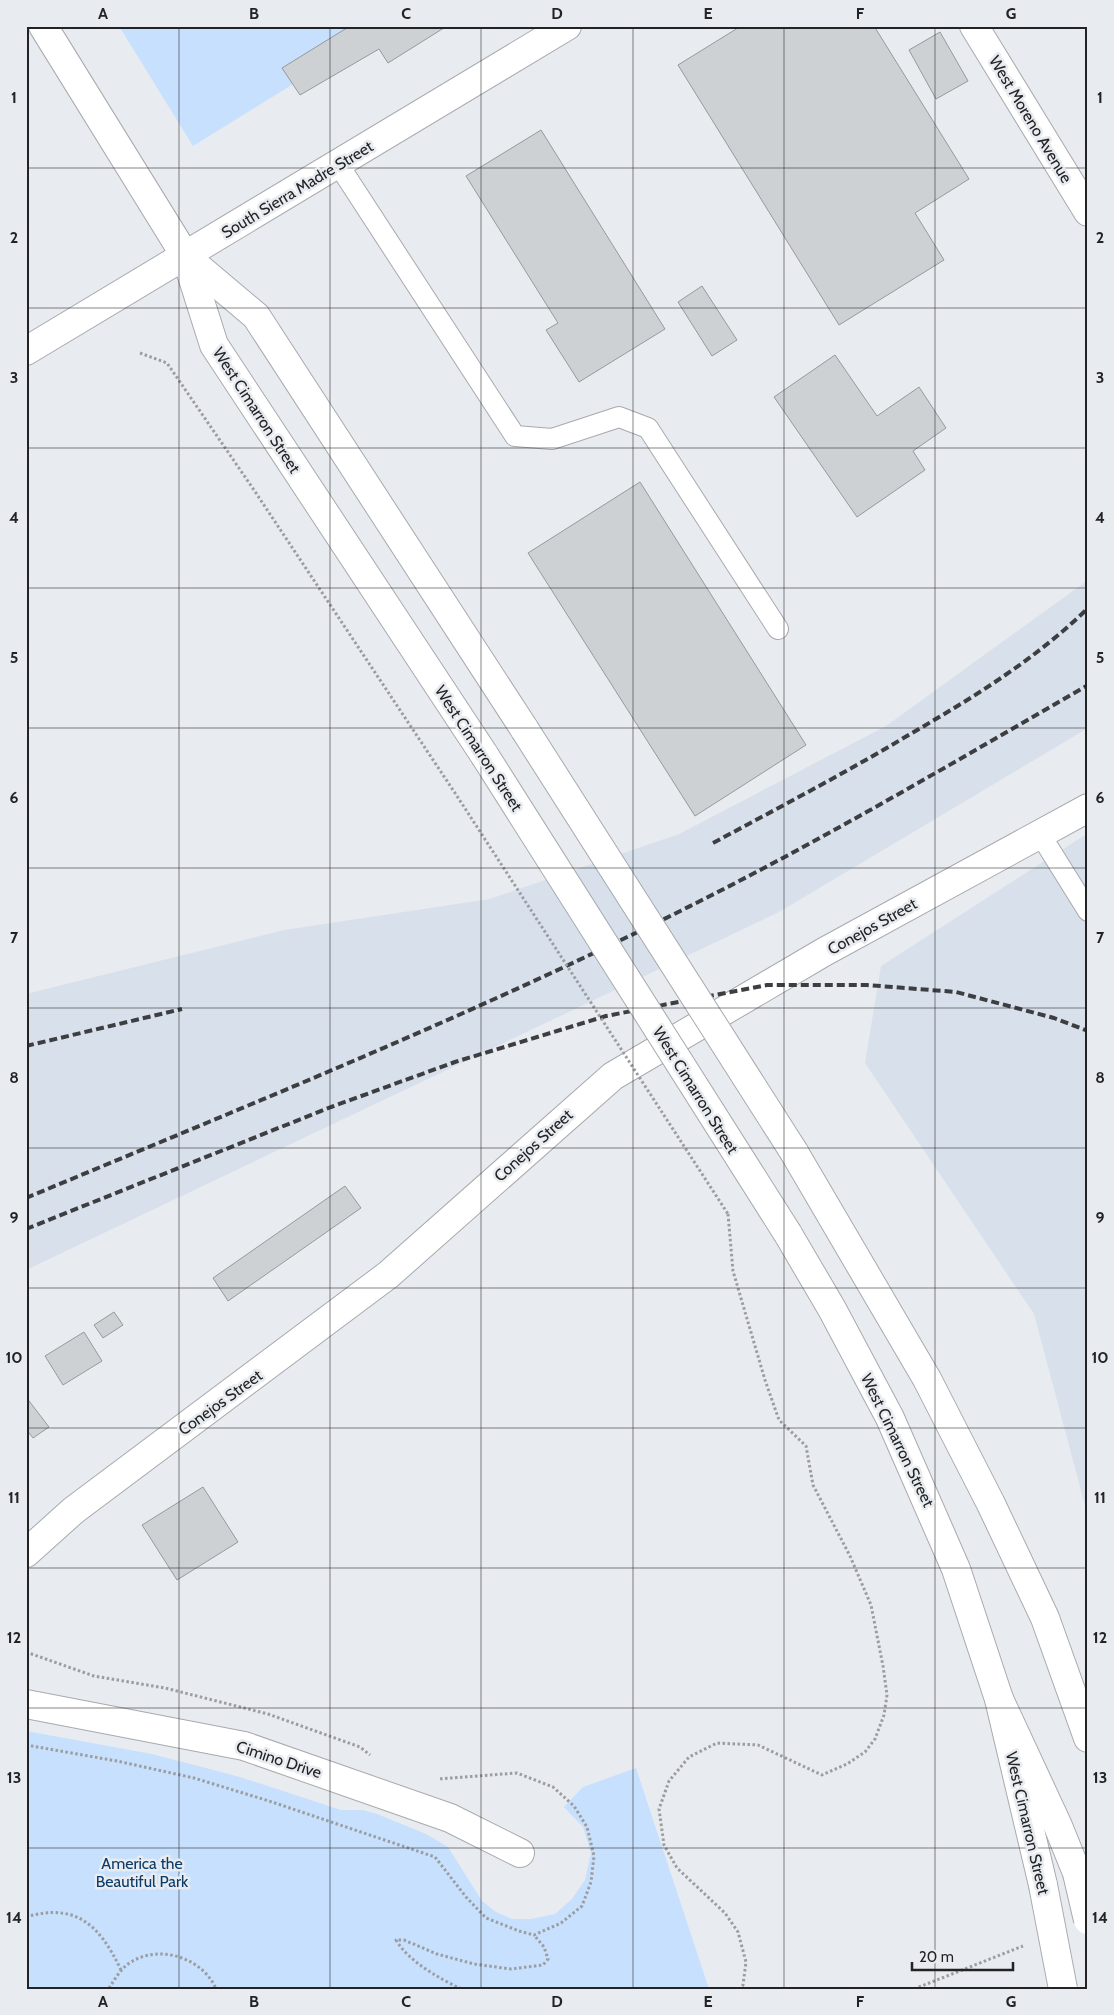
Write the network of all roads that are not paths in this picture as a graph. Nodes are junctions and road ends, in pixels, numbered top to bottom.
1 (43, 26) edge
2 (567, 26) edge
3 (974, 26) edge
4 (338, 164) junction
5 (1084, 198) edge
6 (186, 257) junction
7 (26, 351) edge
8 (778, 629) dead end
9 (1088, 808) edge
10 (1040, 834) junction
11 (1088, 911) edge
12 (26, 1553) edge
13 (999, 1699) junction
14 (26, 1704) edge
15 (1087, 1736) edge
16 (520, 1853) dead end
17 (1088, 1920) edge
18 (1063, 1989) edge

1 - 6 main road, West Cimarron Street
2 - 4 main road, South Sierra Madre Street
3 - 5 main road, West Moreno Avenue
4 - 6 main road, South Sierra Madre Street
4 - 8 lane
6 - 7 main road, South Sierra Madre Street
6 - 13 main road, West Cimarron Street, bridge
6 - 15 main road, West Cimarron Street, bridge
9 - 10 main road, Conejos Street
10 - 11 lane
10 - 12 main road, Conejos Street
13 - 17 main road, bridge
13 - 18 main road, West Cimarron Street, bridge
14 - 16 main road, Cimino Drive

